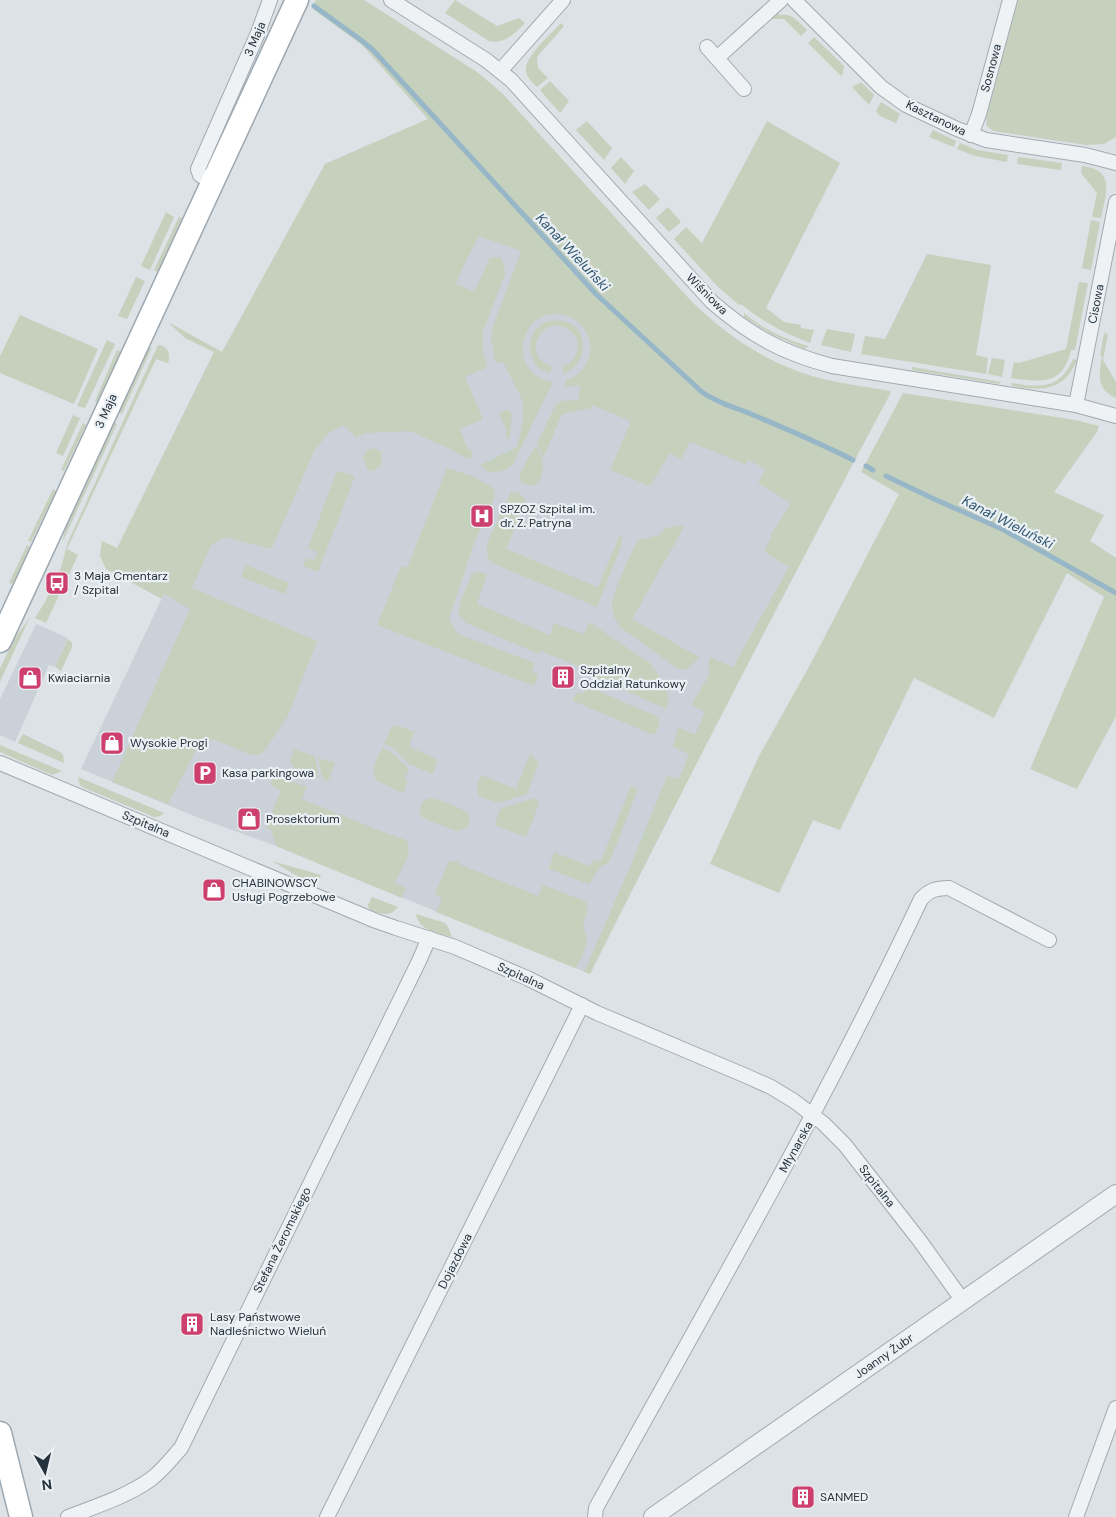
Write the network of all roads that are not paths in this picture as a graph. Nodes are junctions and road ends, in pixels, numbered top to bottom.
1 (270, 0) edge
2 (297, 0) edge
3 (392, 0) edge
4 (563, 0) edge
5 (781, 0) edge
6 (794, 0) edge
7 (1010, 0) edge
8 (707, 47) dead end
9 (717, 58) junction
10 (500, 70) junction
11 (744, 89) dead end
12 (972, 135) junction
13 (1116, 163) edge
14 (212, 182) junction
15 (1116, 202) edge
16 (1076, 405) junction
17 (1116, 416) edge
18 (0, 641) edge
19 (0, 762) edge
20 (429, 938) junction
21 (1049, 940) dead end
22 (582, 1005) junction
23 (813, 1115) junction
24 (1116, 1194) edge
25 (963, 1301) junction
26 (1116, 1408) edge
27 (0, 1433) edge
28 (21, 1517) edge
29 (68, 1517) edge
30 (327, 1517) edge
31 (595, 1517) edge
32 (653, 1517) edge
33 (1076, 1517) edge

1 - 14 street, 3 Maja
2 - 14 main road, 3 Maja
3 - 10 street, Wiśniowa
4 - 10 street
5 - 9 street
6 - 12 street, Kasztanowa
7 - 12 street, Sosnowa
8 - 9 street
9 - 11 street
10 - 16 street, Wiśniowa
12 - 13 street, Kasztanowa
14 - 18 main road, 3 Maja
15 - 16 street, Cisowa
16 - 17 street, Wiśniowa
19 - 20 street, Szpitalna
20 - 22 street, Szpitalna
20 - 29 street, Stefana Żeromskiego
21 - 23 street, Młynarska
22 - 23 street, Szpitalna
22 - 30 street, Dojazdowa
23 - 25 street, Szpitalna
23 - 31 street, Młynarska
24 - 25 street, Joanny Żubr
25 - 32 street, Joanny Żubr
26 - 33 street
27 - 28 main road

